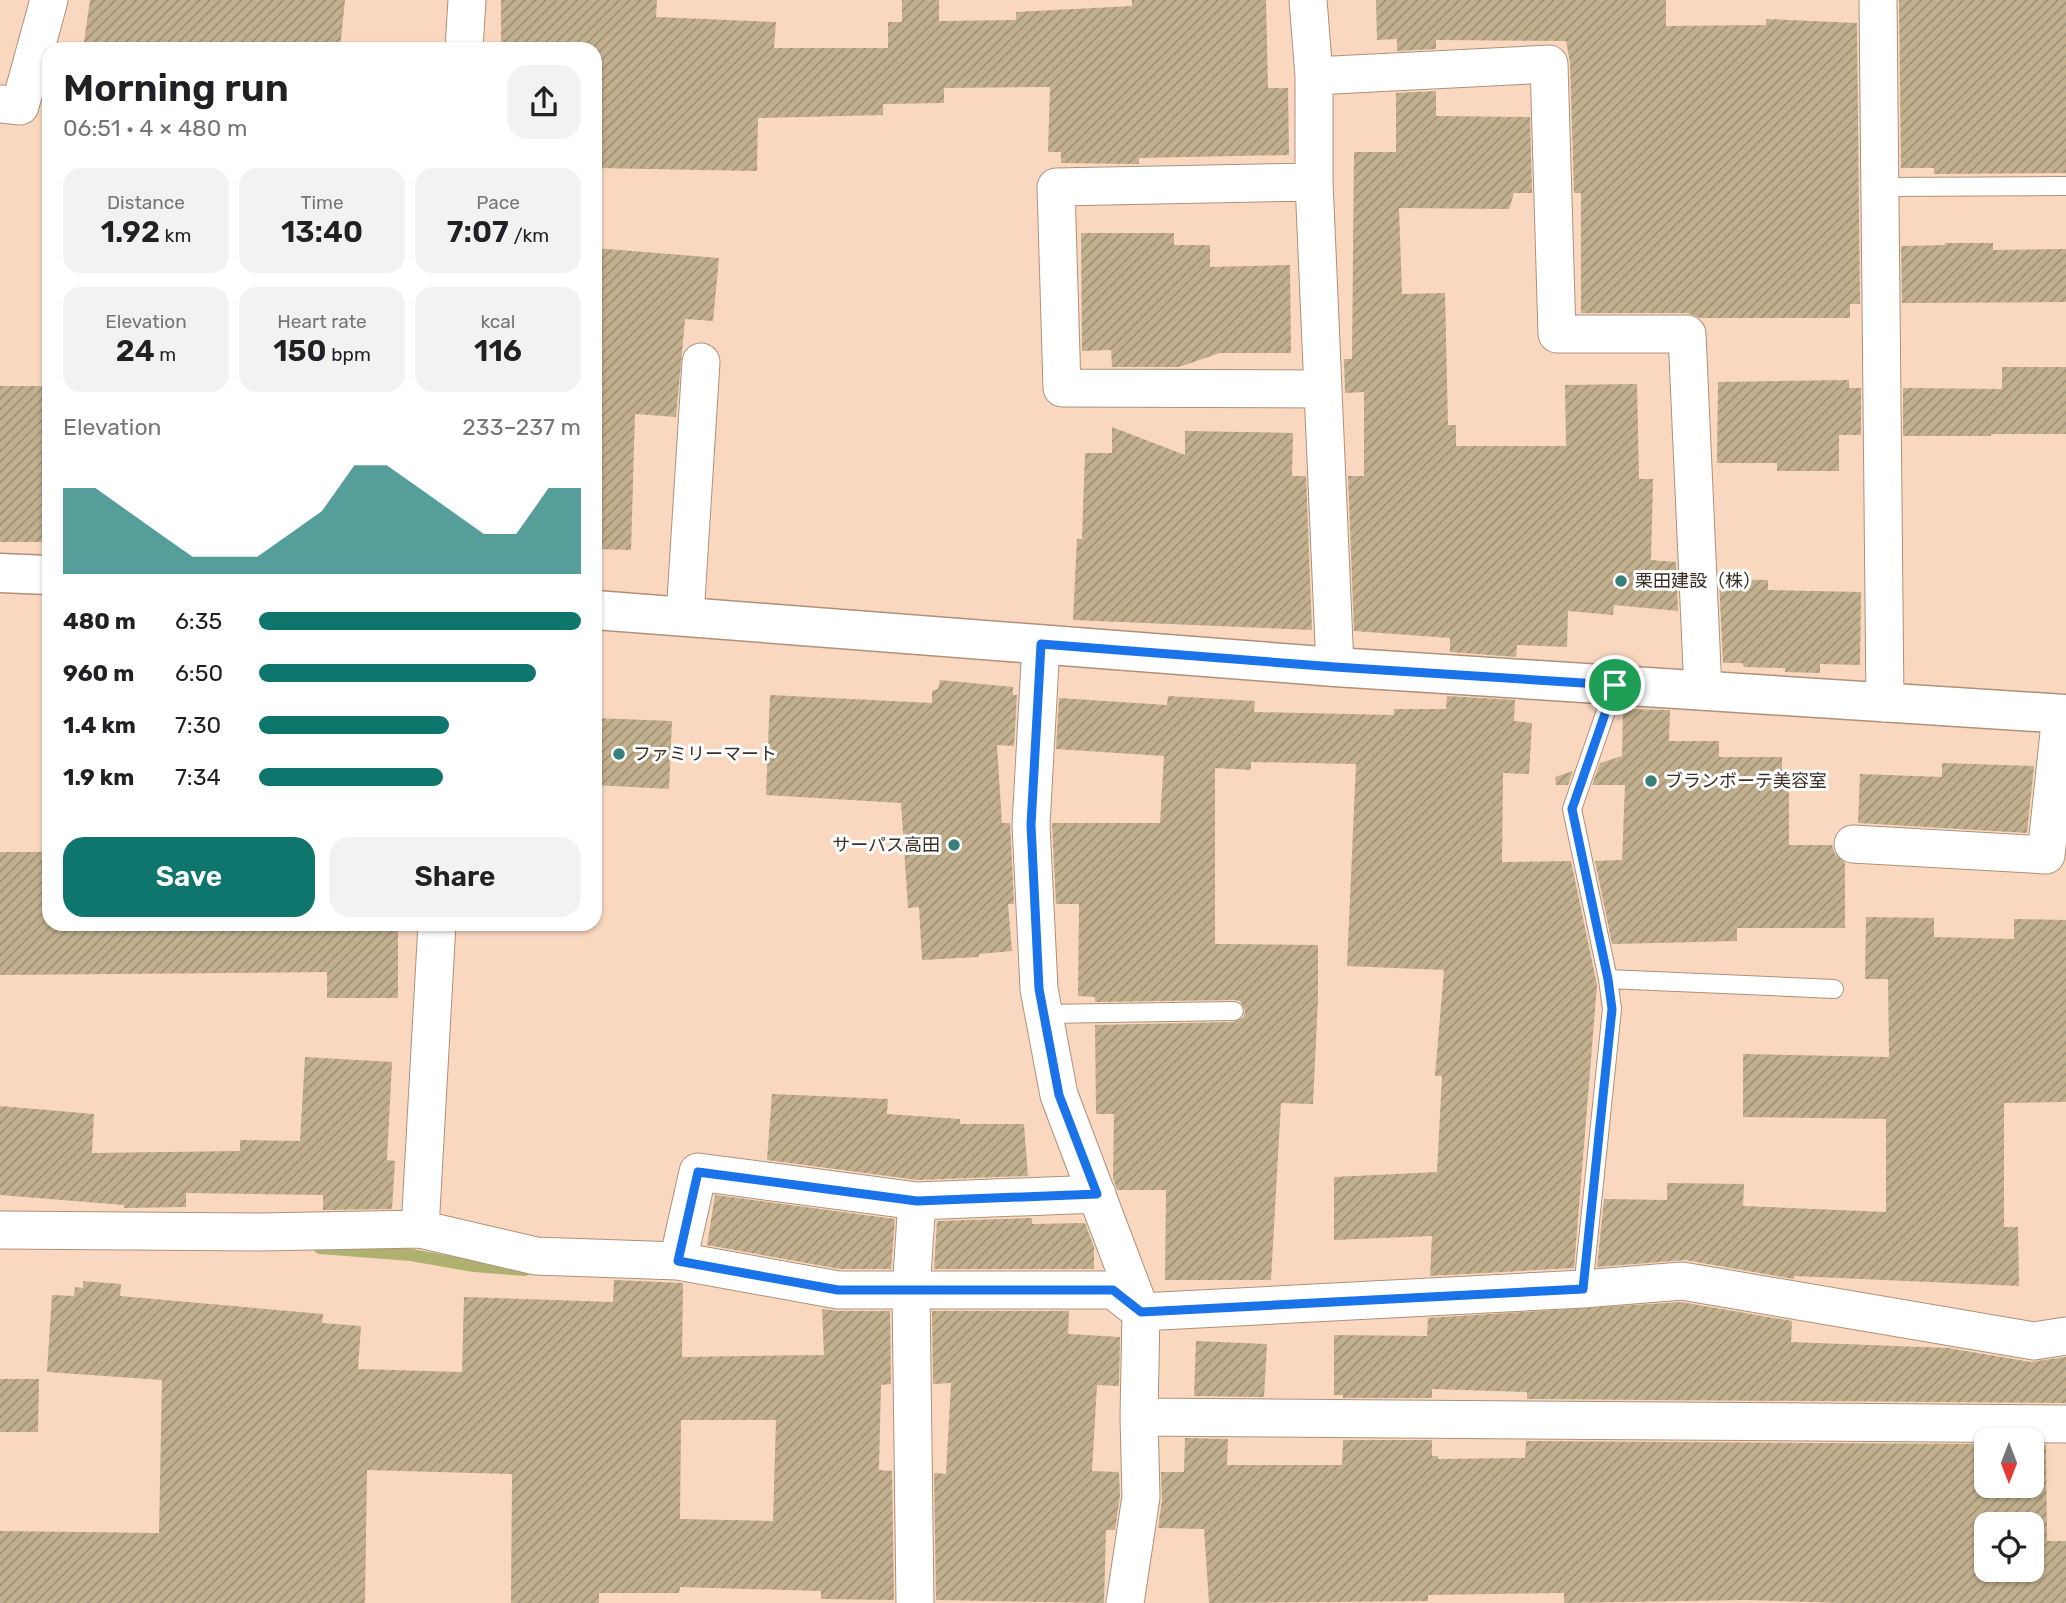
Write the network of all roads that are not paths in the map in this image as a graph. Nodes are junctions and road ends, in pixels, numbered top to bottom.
1 (49, 0) edge
2 (467, 0) edge
3 (1308, 0) edge
4 (1878, 0) edge
5 (464, 42) edge
6 (1314, 76) junction
7 (0, 104) edge
8 (1314, 182) junction
9 (2066, 186) edge
10 (1879, 187) junction
11 (701, 362) dead end
12 (1323, 389) junction
13 (0, 573) edge
14 (42, 575) edge
15 (602, 610) edge
16 (685, 615) junction
17 (1041, 644) junction
18 (1335, 667) junction
19 (1615, 685) junction
20 (1703, 691) junction
21 (1885, 703) junction
22 (2064, 714) edge
23 (1853, 844) dead end
24 (437, 931) edge
25 (1608, 979) junction
26 (1833, 989) dead end
27 (1234, 1011) dead end
28 (1044, 1014) junction
29 (1097, 1194) junction
30 (917, 1201) junction
31 (419, 1229) junction
32 (0, 1230) edge
33 (678, 1261) junction
34 (1583, 1289) junction
35 (911, 1291) junction
36 (1141, 1312) junction
37 (2066, 1336) edge
38 (1139, 1417) junction
39 (2066, 1424) edge
40 (915, 1603) edge
41 (1125, 1603) edge

1 - 7 street
2 - 5 street
3 - 6 street
4 - 10 street
6 - 8 street
6 - 20 street
8 - 12 street
8 - 12 street
9 - 10 lane
10 - 21 street
11 - 16 street
12 - 18 street
13 - 14 street
15 - 16 street
16 - 17 street
17 - 18 street
17 - 28 street
18 - 19 street
19 - 20 street
19 - 25 lane
20 - 21 street
21 - 22 street
22 - 23 street
24 - 31 street
25 - 26 lane
25 - 34 lane
27 - 28 lane
28 - 29 street
29 - 30 street
29 - 36 street
30 - 33 street
30 - 35 street
31 - 32 street
31 - 33 street
33 - 35 street
34 - 36 street
34 - 37 street
35 - 36 street
35 - 40 street
36 - 38 street
38 - 39 street
38 - 41 street

